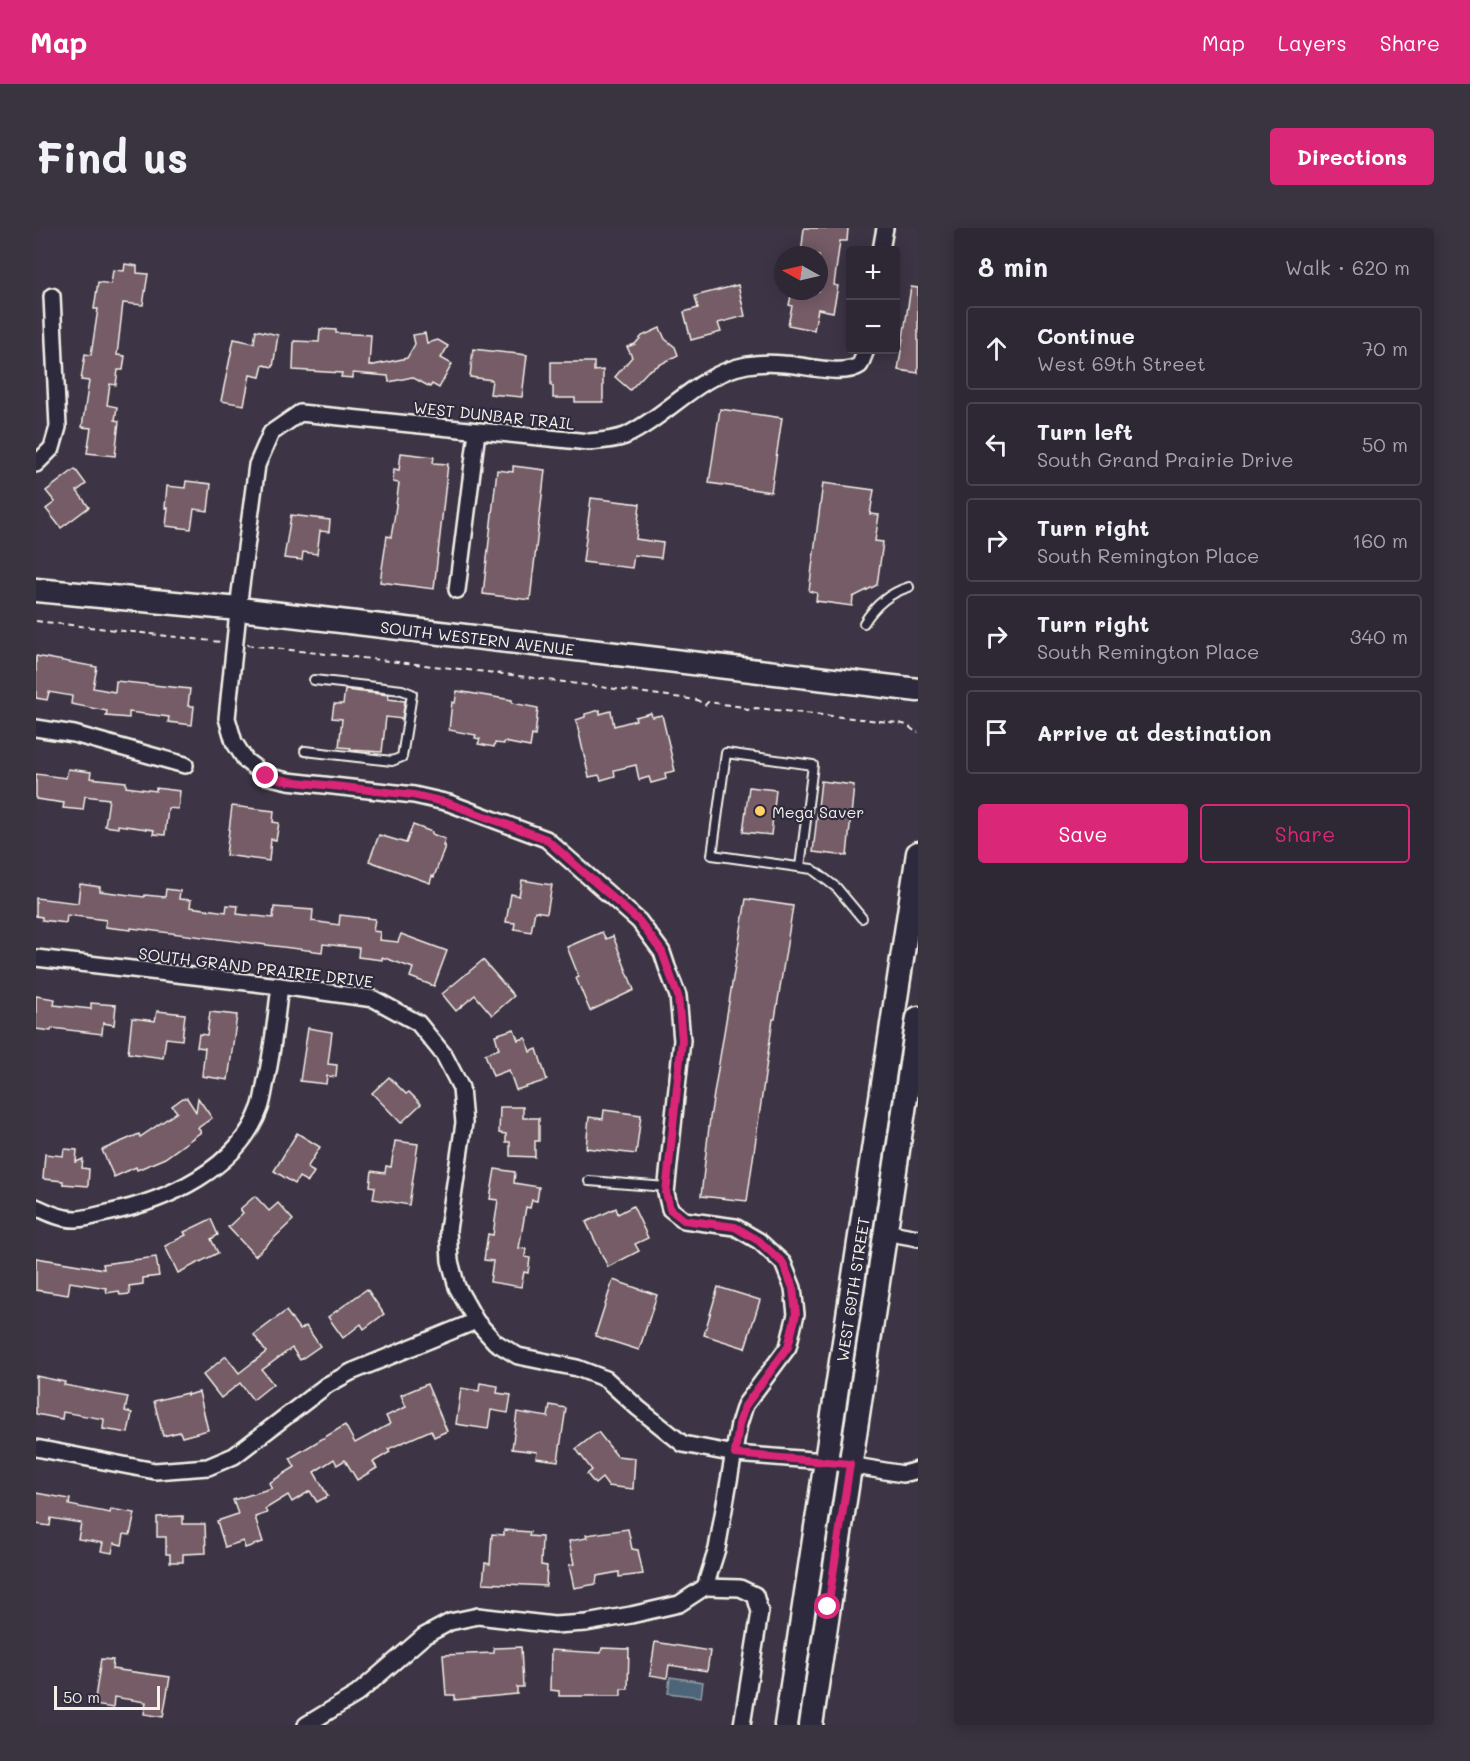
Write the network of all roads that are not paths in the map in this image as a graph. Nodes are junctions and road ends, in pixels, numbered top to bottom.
1 (885, 228) edge
2 (882, 246) edge
3 (52, 296) dead end
4 (864, 354) edge
5 (477, 432) junction
6 (36, 464) edge
7 (909, 587) dead end
8 (36, 590) edge
9 (457, 590) dead end
10 (238, 609) junction
11 (864, 623) dead end
12 (314, 680) dead end
13 (918, 690) edge
14 (36, 728) edge
15 (305, 751) dead end
16 (184, 765) dead end
17 (918, 853) edge
18 (800, 867) junction
19 (862, 918) dead end
20 (36, 958) edge
21 (280, 986) junction
22 (918, 1018) edge
23 (589, 1181) dead end
24 (667, 1187) junction
25 (36, 1207) edge
26 (860, 1229) junction
27 (885, 1232) junction
28 (918, 1238) edge
29 (476, 1321) junction
30 (36, 1448) edge
31 (735, 1454) junction
32 (825, 1461) junction
33 (850, 1464) junction
34 (918, 1470) edge
35 (705, 1587) junction
36 (306, 1725) edge
37 (742, 1725) edge
38 (786, 1725) edge
39 (811, 1725) edge

1 - 2 street
3 - 6 street
4 - 5 street, WEST DUNBAR TRAIL
5 - 9 street
5 - 10 street, WEST DUNBAR TRAIL
7 - 11 lane
8 - 10 main road, SOUTH WESTERN AVENUE
10 - 13 main road, SOUTH WESTERN AVENUE
10 - 24 street, WEST DUNBAR TRAIL
12 - 15 lane
14 - 16 street
17 - 26 main road, WEST 69TH STREET
18 - 18 lane
18 - 19 lane
20 - 21 street, SOUTH GRAND PRAIRIE DRIVE
21 - 25 street
21 - 29 street, SOUTH GRAND PRAIRIE DRIVE
22 - 27 main road, WEST 69TH STREET
23 - 24 lane
24 - 31 street
26 - 27 main road
26 - 32 main road, WEST 69TH STREET
27 - 28 street
27 - 33 main road, WEST 69TH STREET
29 - 30 street
29 - 31 street, SOUTH GRAND PRAIRIE DRIVE
31 - 32 street, SOUTH GRAND PRAIRIE DRIVE
31 - 35 street
32 - 33 street, SOUTH GRAND PRAIRIE DRIVE
32 - 38 main road, WEST 69TH STREET
33 - 34 street, SOUTH GRAND PRAIRIE DRIVE
33 - 39 main road, WEST 69TH STREET
35 - 36 street
35 - 37 street

